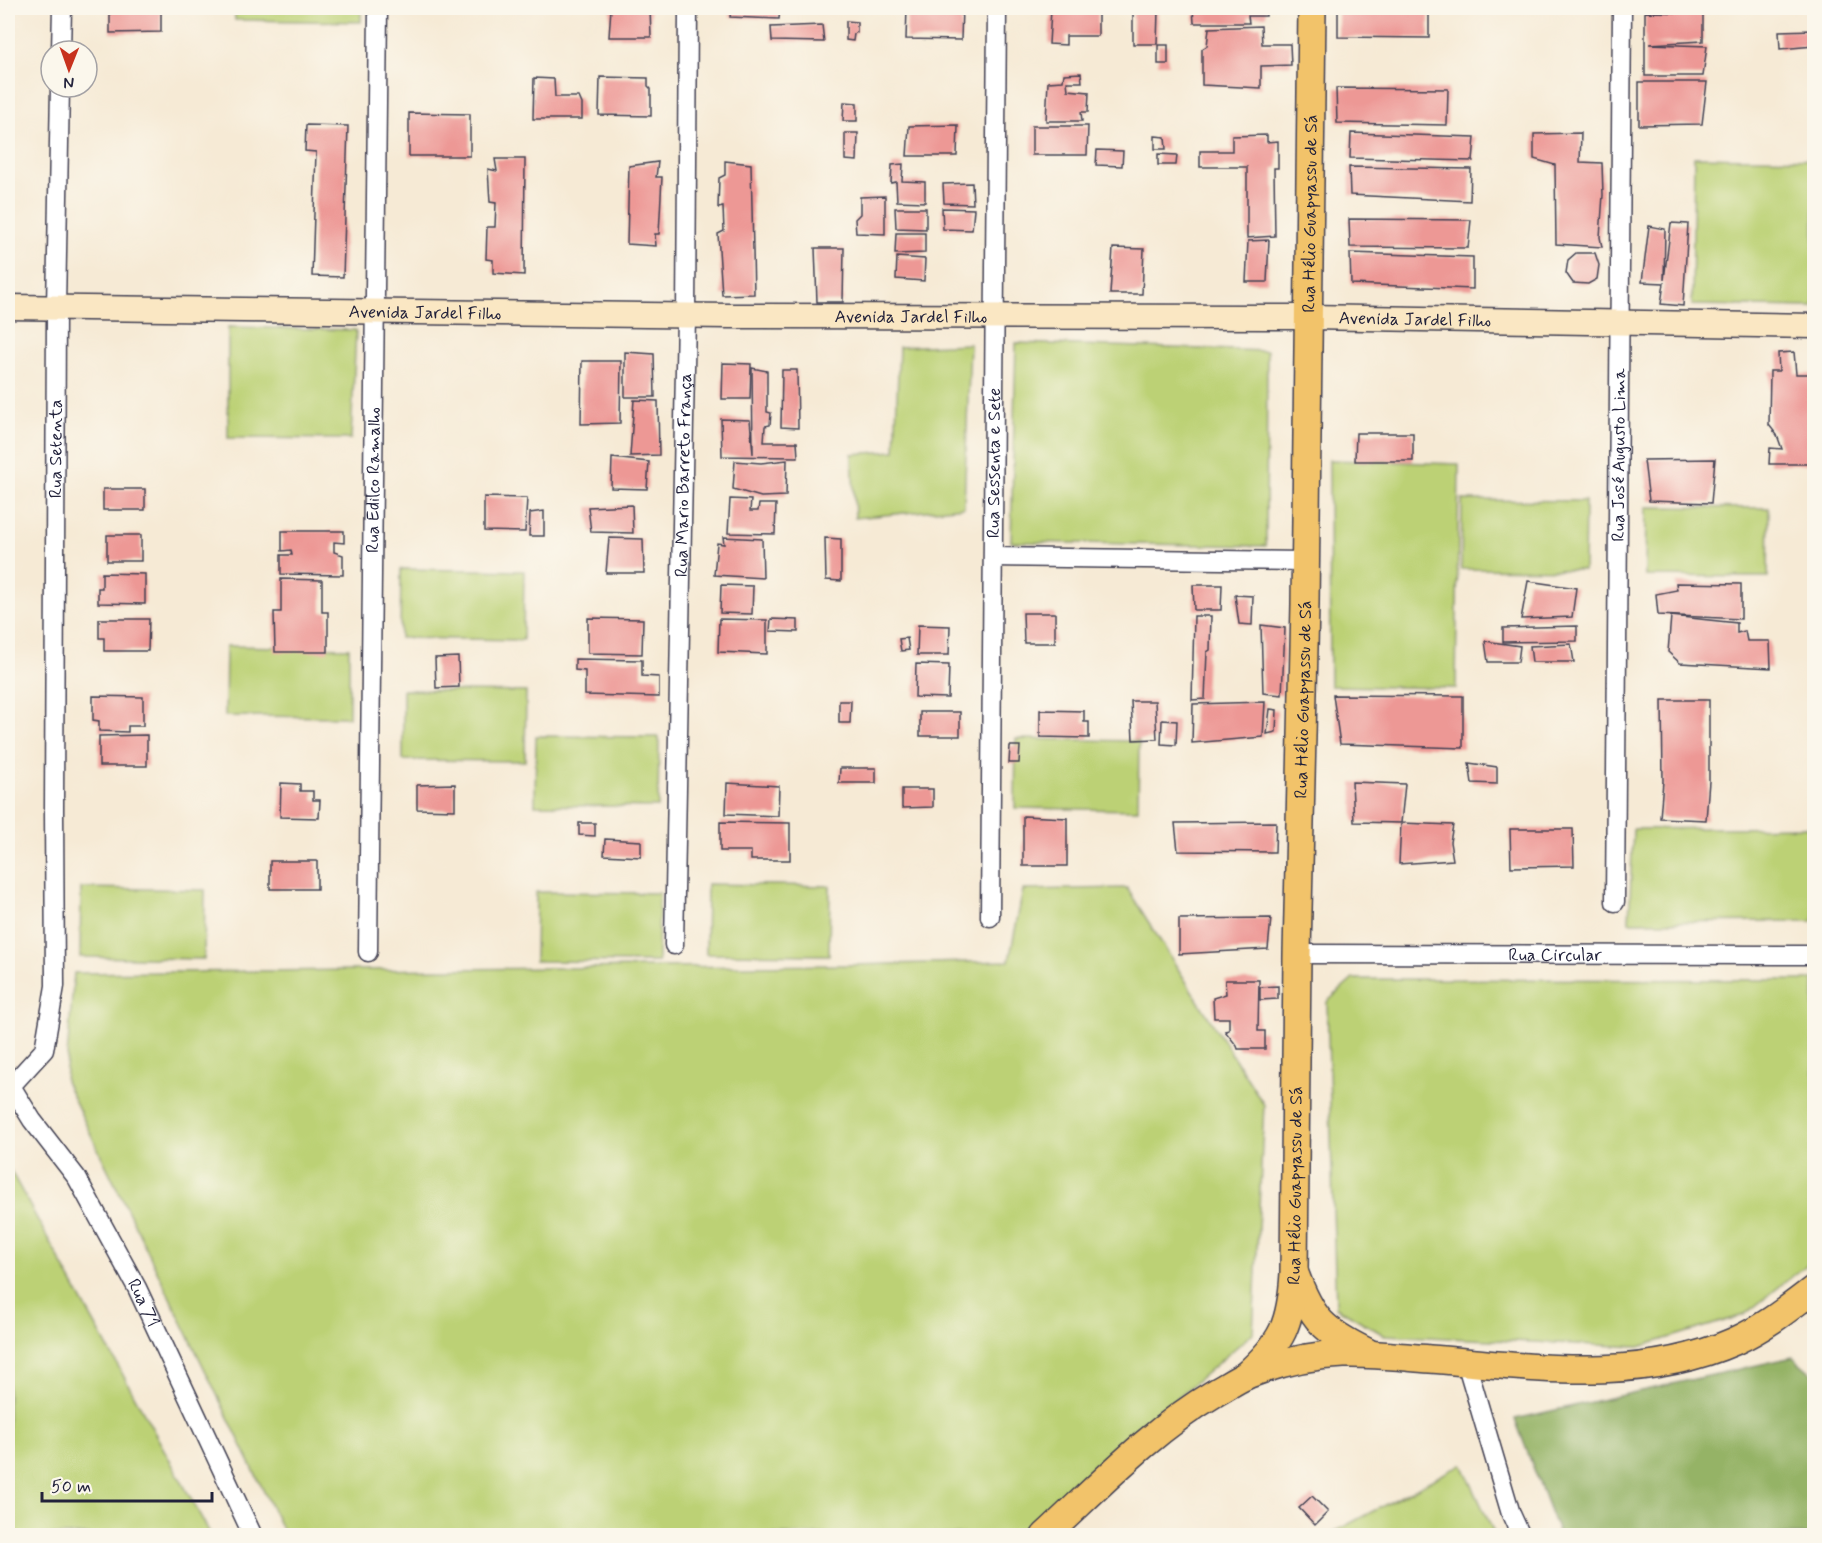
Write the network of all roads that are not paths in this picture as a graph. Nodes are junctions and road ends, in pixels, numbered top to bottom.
1 (62, 8) edge
2 (378, 8) edge
3 (688, 8) edge
4 (997, 8) edge
5 (1312, 8) edge
6 (1622, 8) edge
7 (61, 39) edge
8 (60, 99) edge
9 (8, 307) edge
10 (56, 308) junction
11 (375, 312) junction
12 (686, 316) junction
13 (994, 317) junction
14 (1309, 317) junction
15 (1619, 322) junction
16 (1815, 326) edge
17 (994, 557) junction
18 (1304, 561) junction
19 (1615, 902) dead end
20 (990, 917) dead end
21 (674, 945) dead end
22 (368, 952) dead end
23 (1297, 954) junction
24 (1815, 955) edge
25 (9, 1085) edge
26 (1294, 1273) junction
27 (1815, 1289) edge
28 (1372, 1355) junction
29 (1466, 1362) junction
30 (1245, 1376) junction
31 (253, 1536) edge
32 (1045, 1536) edge
33 (1521, 1536) edge

1 - 7 street
2 - 11 street, Rua Edilco Ramalho
3 - 12 street, Rua Mario Barreto França
4 - 13 street, Rua Sessenta e Sete
5 - 14 main road, Rua Hélio Guapyassu de Sá
6 - 15 street, Rua José Augusto Lima
8 - 10 street, Rua Setenta
9 - 10 main road, Avenida Jardel Filho
10 - 11 main road, Avenida Jardel Filho
10 - 25 street, Rua Setenta
11 - 12 main road, Avenida Jardel Filho
11 - 22 street, Rua Edilco Ramalho
12 - 13 main road, Avenida Jardel Filho
12 - 21 street, Rua Mario Barreto França
13 - 14 main road, Avenida Jardel Filho
13 - 17 street, Rua Sessenta e Sete
14 - 15 main road, Avenida Jardel Filho
14 - 18 main road, Rua Hélio Guapyassu de Sá
15 - 16 main road, Avenida Jardel Filho
15 - 19 street, Rua José Augusto Lima
17 - 18 street
17 - 20 street, Rua Sessenta e Sete
18 - 23 main road, Rua Hélio Guapyassu de Sá
23 - 24 street, Rua Circular
23 - 26 main road, Rua Hélio Guapyassu de Sá
25 - 31 street, Rua 71
26 - 28 main road
26 - 30 main road, Rua Hélio Guapyassu de Sá
27 - 29 main road
28 - 29 main road
28 - 30 main road
29 - 33 street
30 - 32 main road

